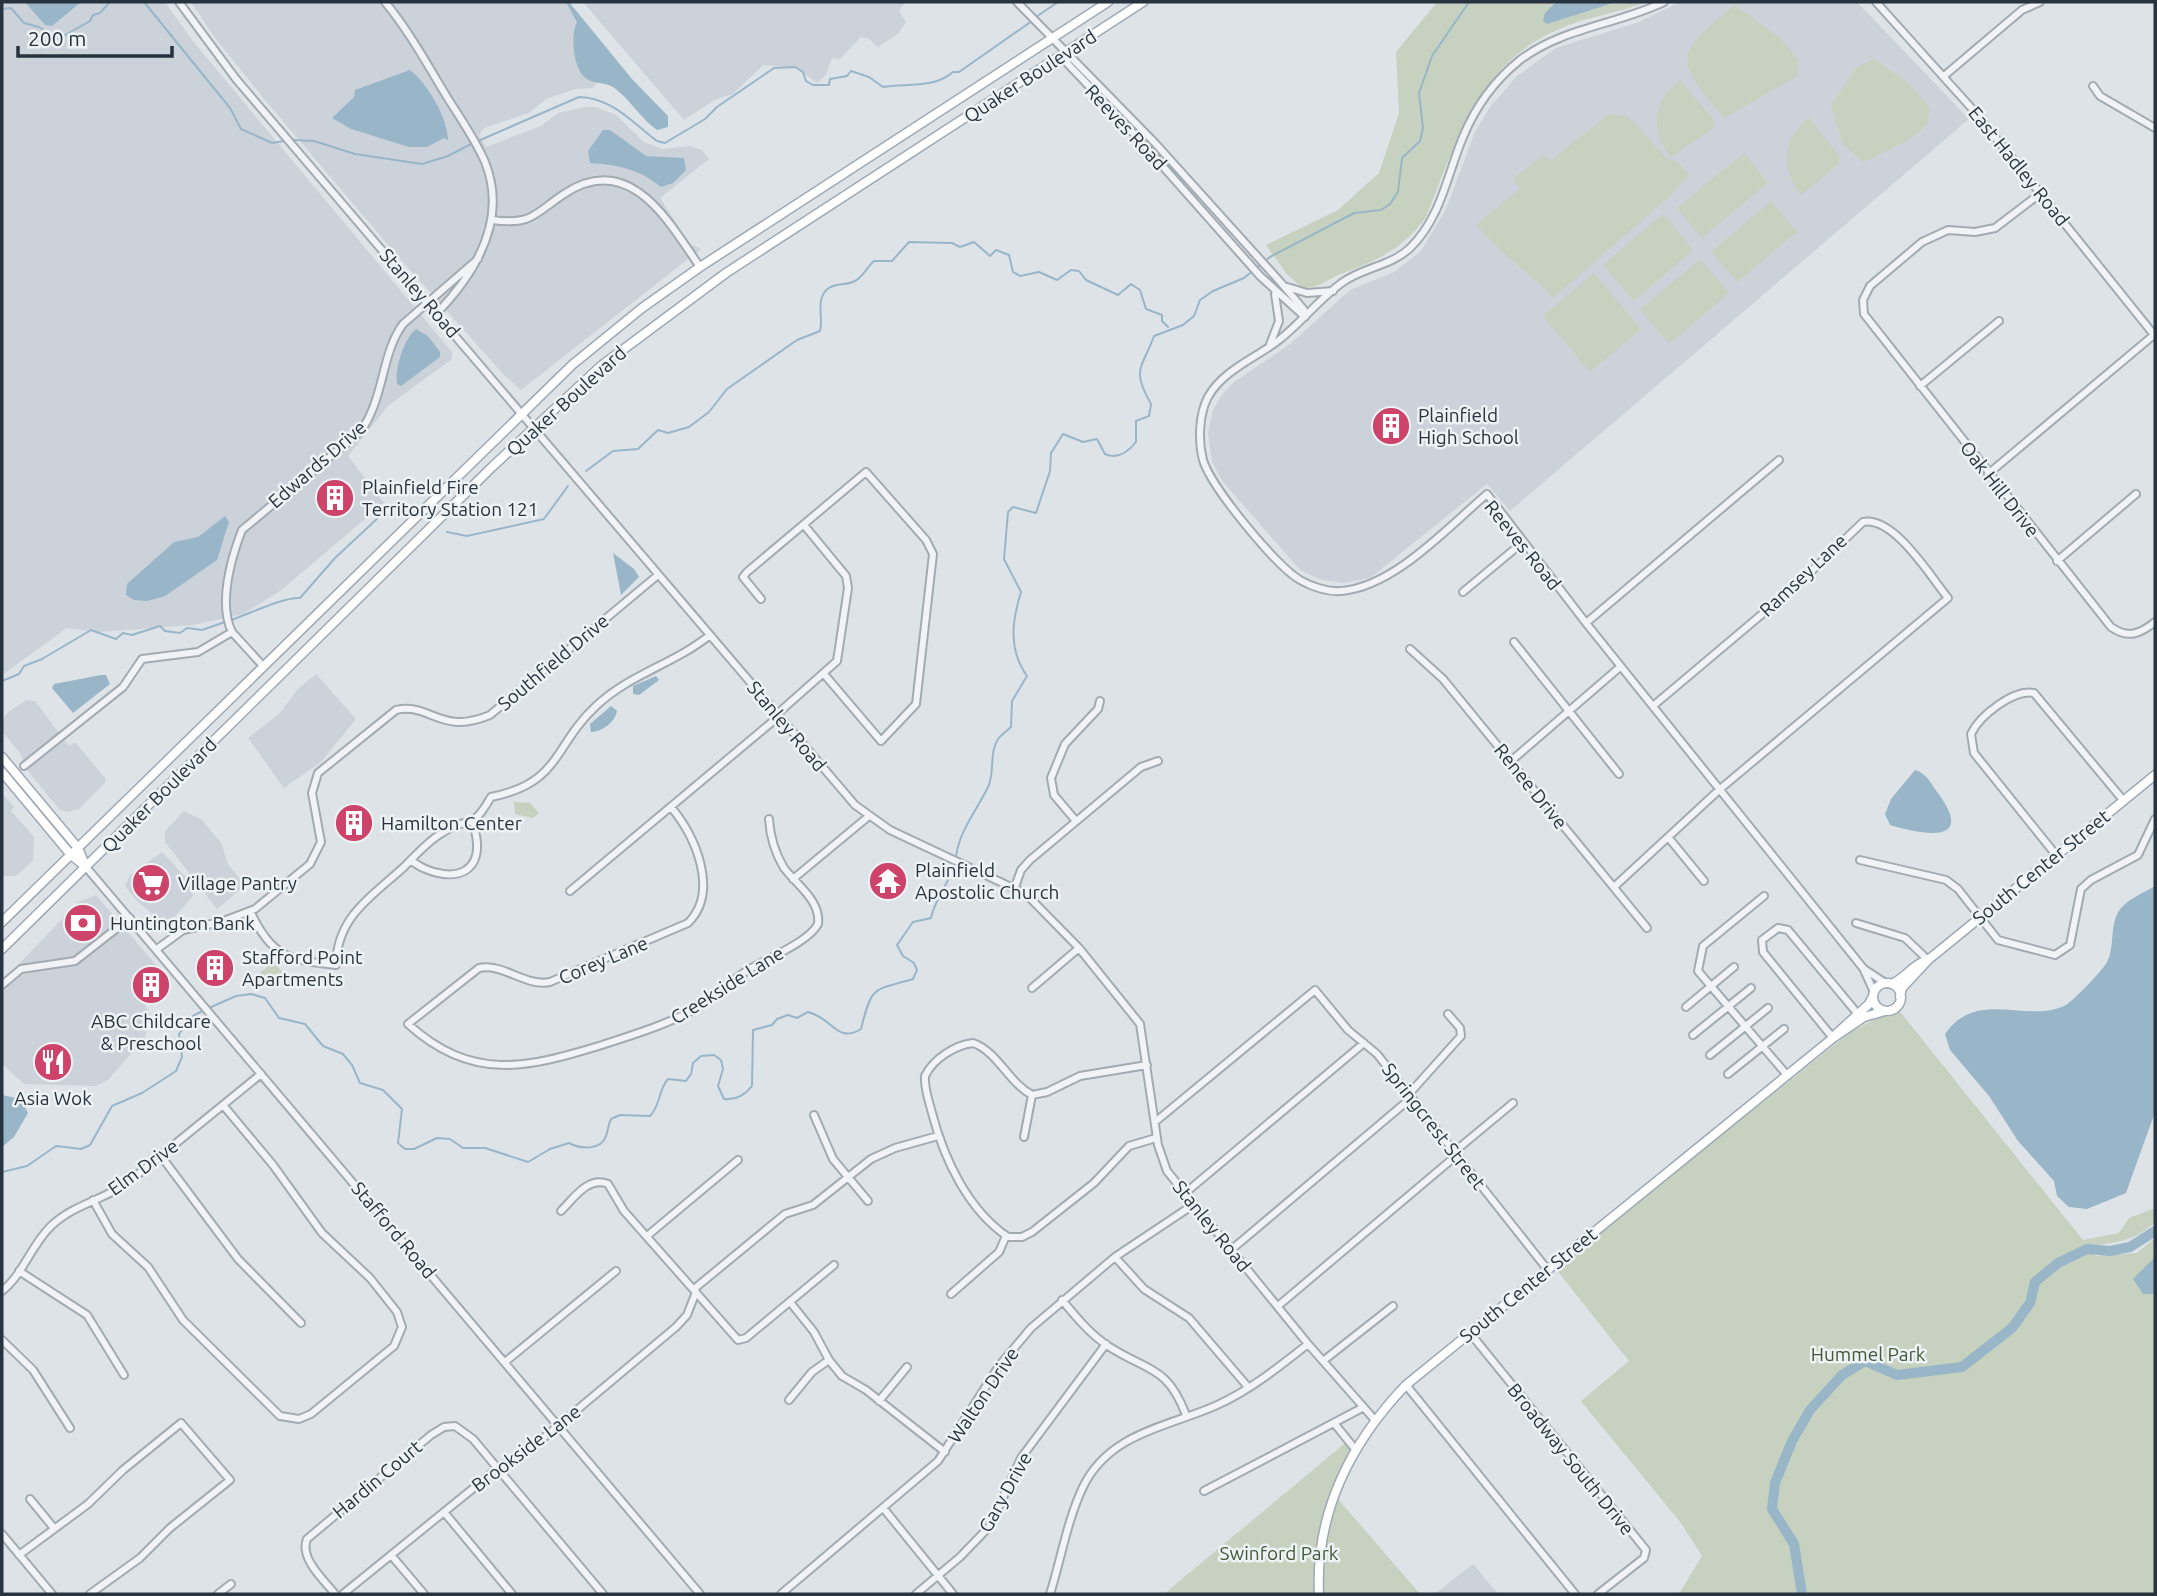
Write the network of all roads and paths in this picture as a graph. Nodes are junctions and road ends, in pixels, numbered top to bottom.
1 (179, 2) edge
2 (385, 2) edge
3 (1017, 2) edge
4 (1108, 2) edge
5 (1143, 2) edge
6 (1664, 2) edge
7 (1876, 2) edge
8 (2040, 2) edge
9 (1051, 38) junction
10 (1066, 55) junction
11 (1944, 76) junction
12 (2093, 86) dead end
13 (2155, 128) edge
14 (2041, 193) junction
15 (492, 220) junction
16 (478, 260) junction
17 (700, 267) junction
18 (1283, 285) junction
19 (1271, 287) junction
20 (1333, 292) junction
21 (430, 303) junction
22 (438, 312) junction
23 (1305, 317) junction
24 (1999, 321) dead end
25 (2155, 335) edge
26 (1269, 347) junction
27 (1920, 386) junction
28 (521, 412) junction
29 (534, 427) junction
30 (1779, 460) dead end
31 (1988, 474) junction
32 (2136, 494) dead end
33 (804, 525) junction
34 (1523, 542) junction
35 (2057, 561) junction
36 (658, 575) junction
37 (1463, 592) dead end
38 (761, 599) dead end
39 (2155, 622) edge
40 (1586, 623) junction
41 (231, 630) junction
42 (710, 635) junction
43 (1514, 642) dead end
44 (1410, 649) dead end
45 (263, 666) junction
46 (1620, 667) junction
47 (824, 674) junction
48 (1100, 701) dead end
49 (1653, 706) junction
50 (1567, 711) junction
51 (777, 716) junction
52 (2, 757) edge
53 (1158, 761) dead end
54 (1511, 761) junction
55 (24, 766) dead end
56 (2, 772) edge
57 (1619, 774) dead end
58 (2155, 775) edge
59 (1719, 790) junction
60 (2123, 800) junction
61 (671, 807) junction
62 (869, 816) junction
63 (769, 819) dead end
64 (2155, 819) edge
65 (1076, 821) junction
66 (473, 822) junction
67 (1668, 837) junction
68 (78, 848) junction
69 (71, 855) junction
70 (2056, 855) junction
71 (411, 860) junction
72 (1860, 860) dead end
73 (86, 867) junction
74 (793, 878) junction
75 (1704, 881) dead end
76 (1015, 887) junction
77 (1614, 887) junction
78 (570, 891) dead end
79 (1763, 896) dead end
80 (250, 911) junction
81 (1980, 917) junction
82 (130, 918) junction
83 (2, 922) edge
84 (1856, 923) dead end
85 (1647, 928) dead end
86 (1079, 948) junction
87 (2, 949) edge
88 (157, 949) junction
89 (1928, 960) junction
90 (1734, 967) dead end
91 (1863, 968) junction
92 (1889, 984) junction
93 (2, 985) edge
94 (1710, 987) junction
95 (1032, 988) dead end
96 (1751, 988) dead end
97 (1874, 994) junction
98 (1900, 996) junction
99 (1686, 1007) dead end
100 (1727, 1007) junction
101 (1768, 1009) dead end
102 (1885, 1011) junction
103 (1857, 1013) junction
104 (1448, 1014) dead end
105 (408, 1024) joint
106 (1746, 1026) junction
107 (1784, 1029) dead end
108 (1693, 1035) dead end
109 (1833, 1038) junction
110 (1364, 1043) junction
111 (1763, 1046) junction
112 (1710, 1055) dead end
113 (1147, 1065) junction
114 (261, 1074) junction
115 (1728, 1074) dead end
116 (1787, 1075) junction
117 (1032, 1094) junction
118 (1410, 1096) junction
119 (1513, 1103) dead end
120 (223, 1105) junction
121 (814, 1115) dead end
122 (1155, 1122) junction
123 (938, 1136) junction
124 (1024, 1137) dead end
125 (1156, 1138) junction
126 (1455, 1153) junction
127 (161, 1156) junction
128 (738, 1160) dead end
129 (848, 1178) junction
130 (1184, 1194) junction
131 (93, 1200) junction
132 (868, 1201) dead end
133 (1193, 1205) junction
134 (561, 1211) dead end
135 (647, 1236) junction
136 (1006, 1236) junction
137 (1231, 1250) junction
138 (1115, 1256) junction
139 (834, 1265) dead end
140 (1548, 1269) junction
141 (19, 1271) junction
142 (615, 1271) dead end
143 (2, 1291) edge
144 (695, 1291) junction
145 (951, 1294) dead end
146 (1062, 1300) junction
147 (790, 1302) junction
148 (1278, 1306) junction
149 (1393, 1306) dead end
150 (301, 1323) dead end
151 (1470, 1333) junction
152 (2, 1340) edge
153 (1308, 1344) junction
154 (1106, 1345) junction
155 (829, 1360) junction
156 (505, 1362) junction
157 (1323, 1362) junction
158 (907, 1367) dead end
159 (124, 1375) dead end
160 (1406, 1385) junction
161 (1248, 1387) junction
162 (789, 1400) dead end
163 (879, 1401) junction
164 (1362, 1408) junction
165 (1186, 1415) junction
166 (1374, 1419) junction
167 (1334, 1423) junction
168 (558, 1425) junction
169 (70, 1428) dead end
170 (1355, 1449) junction
171 (945, 1452) junction
172 (497, 1469) junction
173 (1204, 1491) dead end
174 (30, 1499) dead end
175 (884, 1509) junction
176 (444, 1512) junction
177 (53, 1527) junction
178 (2, 1534) edge
179 (19, 1555) junction
180 (391, 1555) junction
181 (938, 1576) junction
182 (231, 1584) dead end
183 (52, 1594) edge
184 (90, 1594) edge
185 (218, 1594) edge
186 (335, 1594) edge
187 (343, 1594) edge
188 (424, 1594) edge
189 (512, 1594) edge
190 (603, 1594) edge
191 (699, 1594) edge
192 (781, 1594) edge
193 (916, 1594) edge
194 (953, 1594) edge
195 (1050, 1594) edge
196 (1319, 1594) edge
197 (1575, 1594) edge
198 (1598, 1594) edge

1 - 21 street, Stanley Road
2 - 15 street
3 - 9 street, Reeves Road
4 - 9 main road, Quaker Boulevard
5 - 10 main road, Quaker Boulevard
6 - 20 street
7 - 11 street, East Hadley Road
8 - 11 street
9 - 10 street, Reeves Road
9 - 17 main road, Quaker Boulevard
10 - 18 street, Reeves Road
10 - 19 street, Reeves Road
10 - 29 main road, Quaker Boulevard
11 - 14 street, East Hadley Road
12 - 13 street
14 - 25 street, East Hadley Road
14 - 27 street, Oak Hill Drive
15 - 16 street
15 - 17 street
16 - 21 street, Edwards Drive
16 - 22 street
17 - 28 main road, Quaker Boulevard
18 - 20 street
18 - 23 street, Reeves Road
19 - 23 street, Reeves Road
19 - 26 street
20 - 23 street
21 - 22 street, Stanley Road
21 - 41 street, Edwards Drive
22 - 28 street, Stanley Road
23 - 26 street, Reeves Road
24 - 27 street
25 - 31 street
26 - 34 street, Reeves Road
27 - 31 street, Oak Hill Drive
28 - 29 street, Stanley Road
28 - 45 main road, Quaker Boulevard
29 - 36 street, Stanley Road
29 - 73 main road, Quaker Boulevard
30 - 40 street
31 - 35 street, Oak Hill Drive
32 - 35 street
33 - 38 street
33 - 47 street
33 - 47 street
34 - 37 street
34 - 40 street, Reeves Road
35 - 39 street, Oak Hill Drive
36 - 42 street, Stanley Road
36 - 80 street, Southfield Drive
40 - 46 street, Reeves Road
41 - 45 street, Edwards Drive
41 - 55 street
42 - 51 street, Stanley Road
42 - 66 street
43 - 50 street
44 - 54 street, Renee Drive
45 - 68 main road, Quaker Boulevard
46 - 49 street, Reeves Road
46 - 50 street
47 - 51 street
48 - 65 street
49 - 59 street, Reeves Road
49 - 59 street, Ramsey Lane
50 - 54 street
50 - 57 street
51 - 61 street
51 - 62 street, Stanley Road
52 - 68 main road, Stafford Road
53 - 65 street
54 - 77 street, Renee Drive
56 - 69 main road, Stafford Road
58 - 60 main road, South Center Street
59 - 67 street
59 - 91 street, Reeves Road
60 - 70 main road, South Center Street
60 - 70 street
61 - 78 street
61 - 105 street, Corey Lane
62 - 74 street
62 - 76 street, Stanley Road
63 - 74 street, Creekside Lane
64 - 81 street
65 - 76 street
66 - 71 street
66 - 71 street
67 - 75 street
67 - 77 street
68 - 69 main road, Quaker Boulevard
68 - 73 main road, Stafford Road
69 - 73 main road, Stafford Road
69 - 83 main road, Quaker Boulevard
70 - 81 main road, South Center Street
71 - 80 street
72 - 81 street
73 - 82 street, Stafford Road
73 - 87 main road, Quaker Boulevard
74 - 105 street, Creekside Lane
76 - 86 street, Stanley Road
77 - 85 street, Renee Drive
79 - 94 street
80 - 88 street, Southfield Drive
81 - 89 main road, South Center Street
82 - 88 street, Stafford Road
82 - 93 street
84 - 89 street
86 - 95 street
86 - 113 street, Stanley Road
88 - 114 street, Stafford Road
89 - 92 main road, South Center Street
89 - 98 main road, South Center Street
90 - 94 street
91 - 92 street, Reeves Road
91 - 97 street, Reeves Road
92 - 97 main road
92 - 98 main road
94 - 99 street
94 - 100 street
96 - 100 street
97 - 102 main road
97 - 103 main road, South Center Street
98 - 102 main road
100 - 106 street
100 - 108 street
101 - 106 street
102 - 109 main road, South Center Street
103 - 109 main road, South Center Street
103 - 109 street
104 - 118 street
106 - 111 street
106 - 112 street
107 - 111 street
109 - 116 main road, South Center Street
110 - 118 street, Springcrest Street
110 - 122 street, Springcrest Street
110 - 130 street
111 - 115 street
111 - 116 street
113 - 117 street
113 - 122 street, Stanley Road
114 - 120 street, Elm Drive
114 - 156 street, Stafford Road
116 - 140 main road, South Center Street
117 - 123 street
117 - 124 street
118 - 126 street, Springcrest Street
118 - 137 street
119 - 126 street
120 - 127 street, Elm Drive
120 - 131 street
121 - 129 street
122 - 125 street, Stanley Road
123 - 129 street, Brookside Lane
123 - 136 street
125 - 130 street, Stanley Road
125 - 136 street
126 - 140 street, Springcrest Street
126 - 148 street
127 - 131 street, Elm Drive
127 - 150 street
128 - 135 street
129 - 132 street
129 - 144 street, Brookside Lane
130 - 133 street, Stanley Road
131 - 141 street, Elm Drive
133 - 137 street, Stanley Road
133 - 138 street, Walton Drive
134 - 135 street
135 - 144 street
136 - 145 street
137 - 148 street, Stanley Road
138 - 146 street, Walton Drive
138 - 161 street
139 - 147 street
140 - 151 main road, South Center Street
141 - 143 street, Elm Drive
141 - 159 street
142 - 156 street
144 - 147 street
144 - 168 street, Brookside Lane
146 - 154 street
146 - 171 street, Walton Drive
147 - 155 street
148 - 153 street, Stanley Road
149 - 157 street
151 - 160 main road, South Center Street
151 - 198 street, Broadway South Drive
152 - 169 street
153 - 157 street, Stanley Road
153 - 161 street
154 - 165 street
154 - 181 street, Gary Drive
155 - 162 street
155 - 163 street
156 - 168 street, Stafford Road
157 - 164 street, Stanley Road
158 - 163 street
160 - 166 main road, South Center Street
160 - 197 street
161 - 165 street
163 - 171 street
164 - 166 street, Stanley Road
164 - 167 street
165 - 195 street
166 - 170 main road, South Center Street
167 - 170 street
167 - 173 street
168 - 172 street, Brookside Lane
168 - 191 street, Stafford Road
170 - 196 main road, South Center Street
171 - 175 street, Walton Drive
172 - 176 street, Brookside Lane
172 - 186 street, Hardin Court
172 - 190 street
174 - 177 street
175 - 181 street
175 - 192 street, Walton Drive
176 - 180 street, Brookside Lane
176 - 189 street
177 - 179 street
177 - 184 street
178 - 179 street
179 - 183 street
180 - 187 street, Brookside Lane
180 - 188 street
181 - 193 street, Gary Drive
181 - 194 street
182 - 185 street

